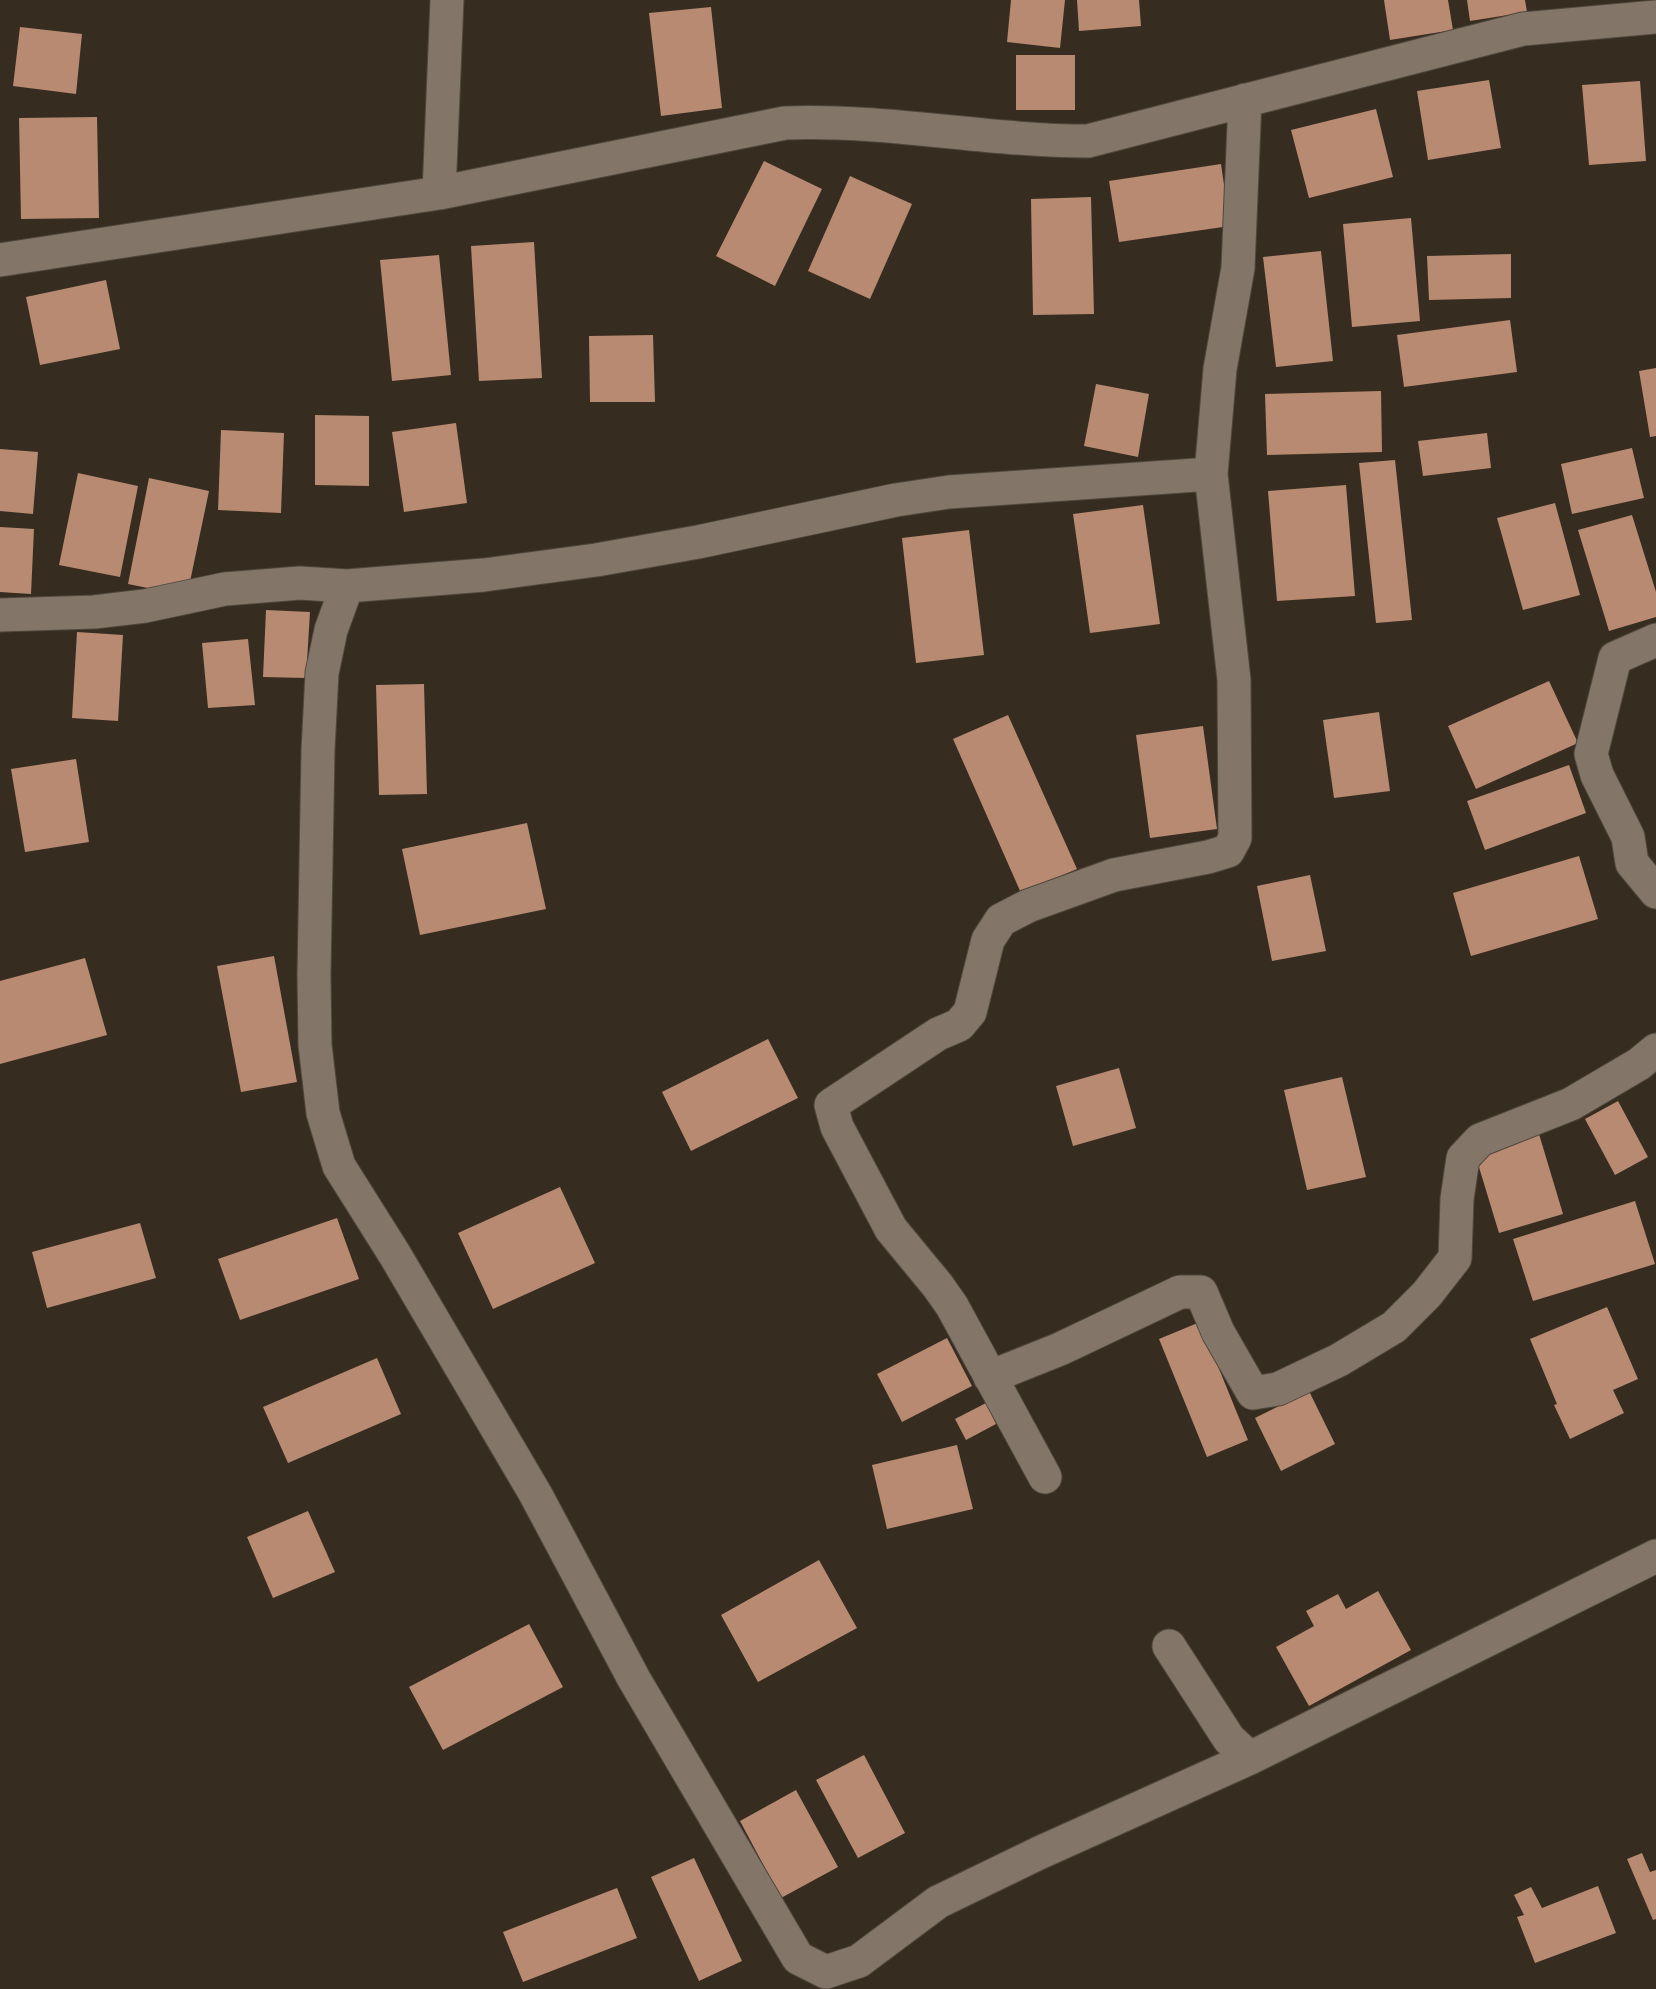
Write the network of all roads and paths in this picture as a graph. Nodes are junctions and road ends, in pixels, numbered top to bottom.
1 (447, 0) edge
2 (1656, 17) edge
3 (1245, 100) junction
4 (439, 194) junction
5 (0, 260) edge
6 (1211, 474) junction
7 (347, 586) junction
8 (0, 615) edge
9 (1656, 640) edge
10 (1656, 892) edge
11 (1656, 1050) edge
12 (990, 1377) junction
13 (1044, 1477) dead end
14 (1656, 1556) edge
15 (1168, 1646) dead end
16 (1250, 1758) junction

1 - 4 street
2 - 3 street
3 - 4 street
3 - 6 street
4 - 5 street
6 - 7 street
6 - 12 street
7 - 8 street
7 - 16 street
9 - 10 street
11 - 12 street
12 - 13 street
14 - 16 street
15 - 16 street

